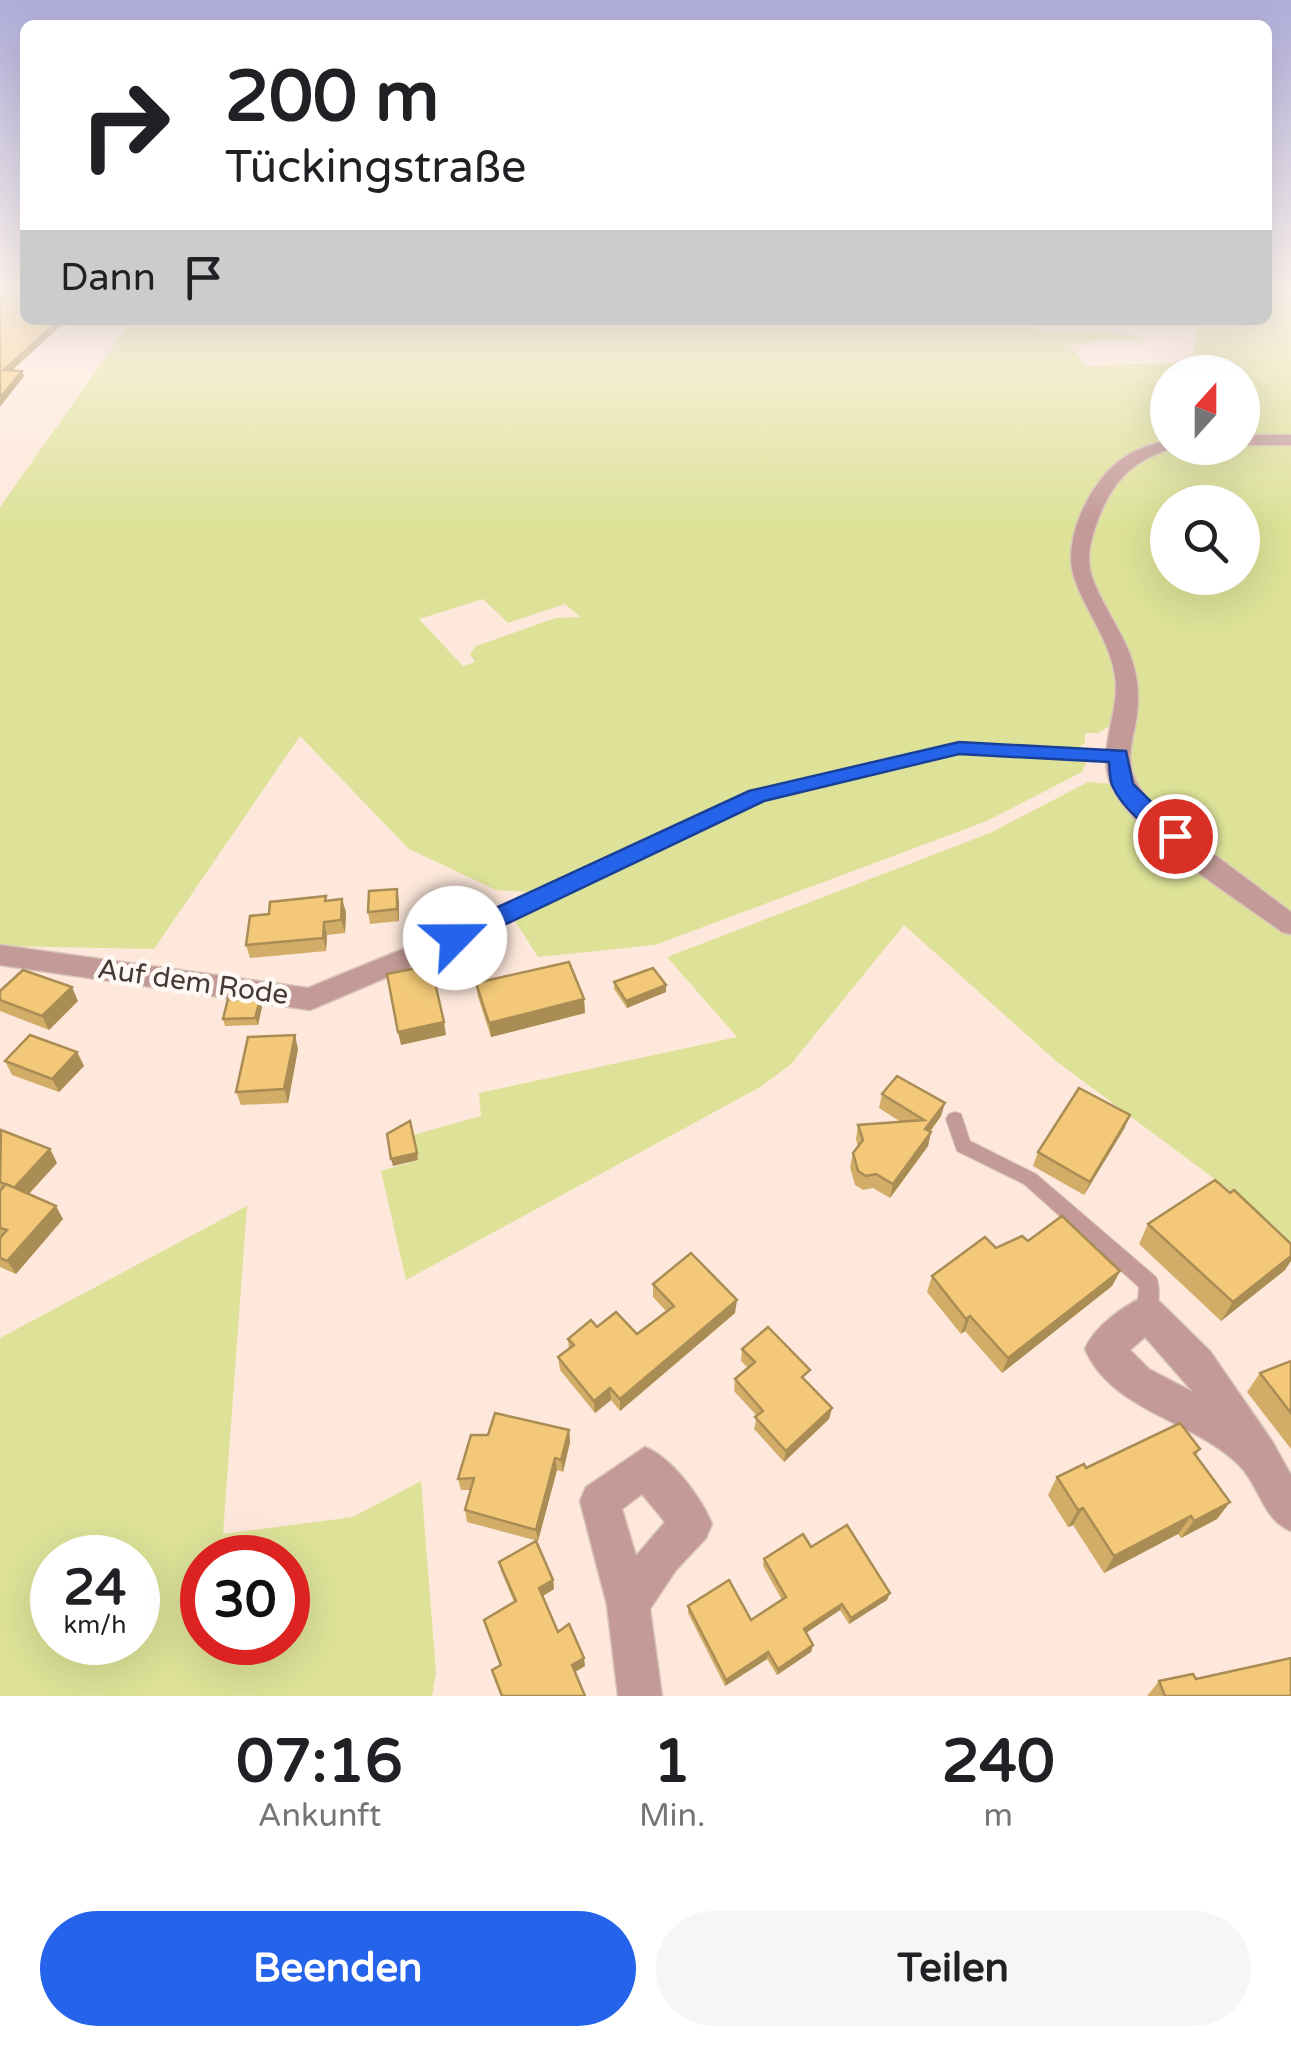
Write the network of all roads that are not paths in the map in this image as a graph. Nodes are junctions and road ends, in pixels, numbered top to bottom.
1 (1260, 440) edge
2 (1291, 440) edge
3 (1150, 450) edge
4 (1118, 756) junction
5 (491, 922) joint
6 (1291, 925) edge
7 (0, 955) edge
8 (955, 1119) dead end
9 (1146, 1313) junction
10 (1258, 1455) junction
11 (1291, 1512) edge
12 (628, 1606) dead end
13 (640, 1696) edge

1 - 2 street
3 - 4 street
4 - 5 lane
4 - 6 street
5 - 7 street, Auf dem Rode
8 - 9 lane
9 - 10 street
9 - 10 street
10 - 11 street
12 - 13 street

